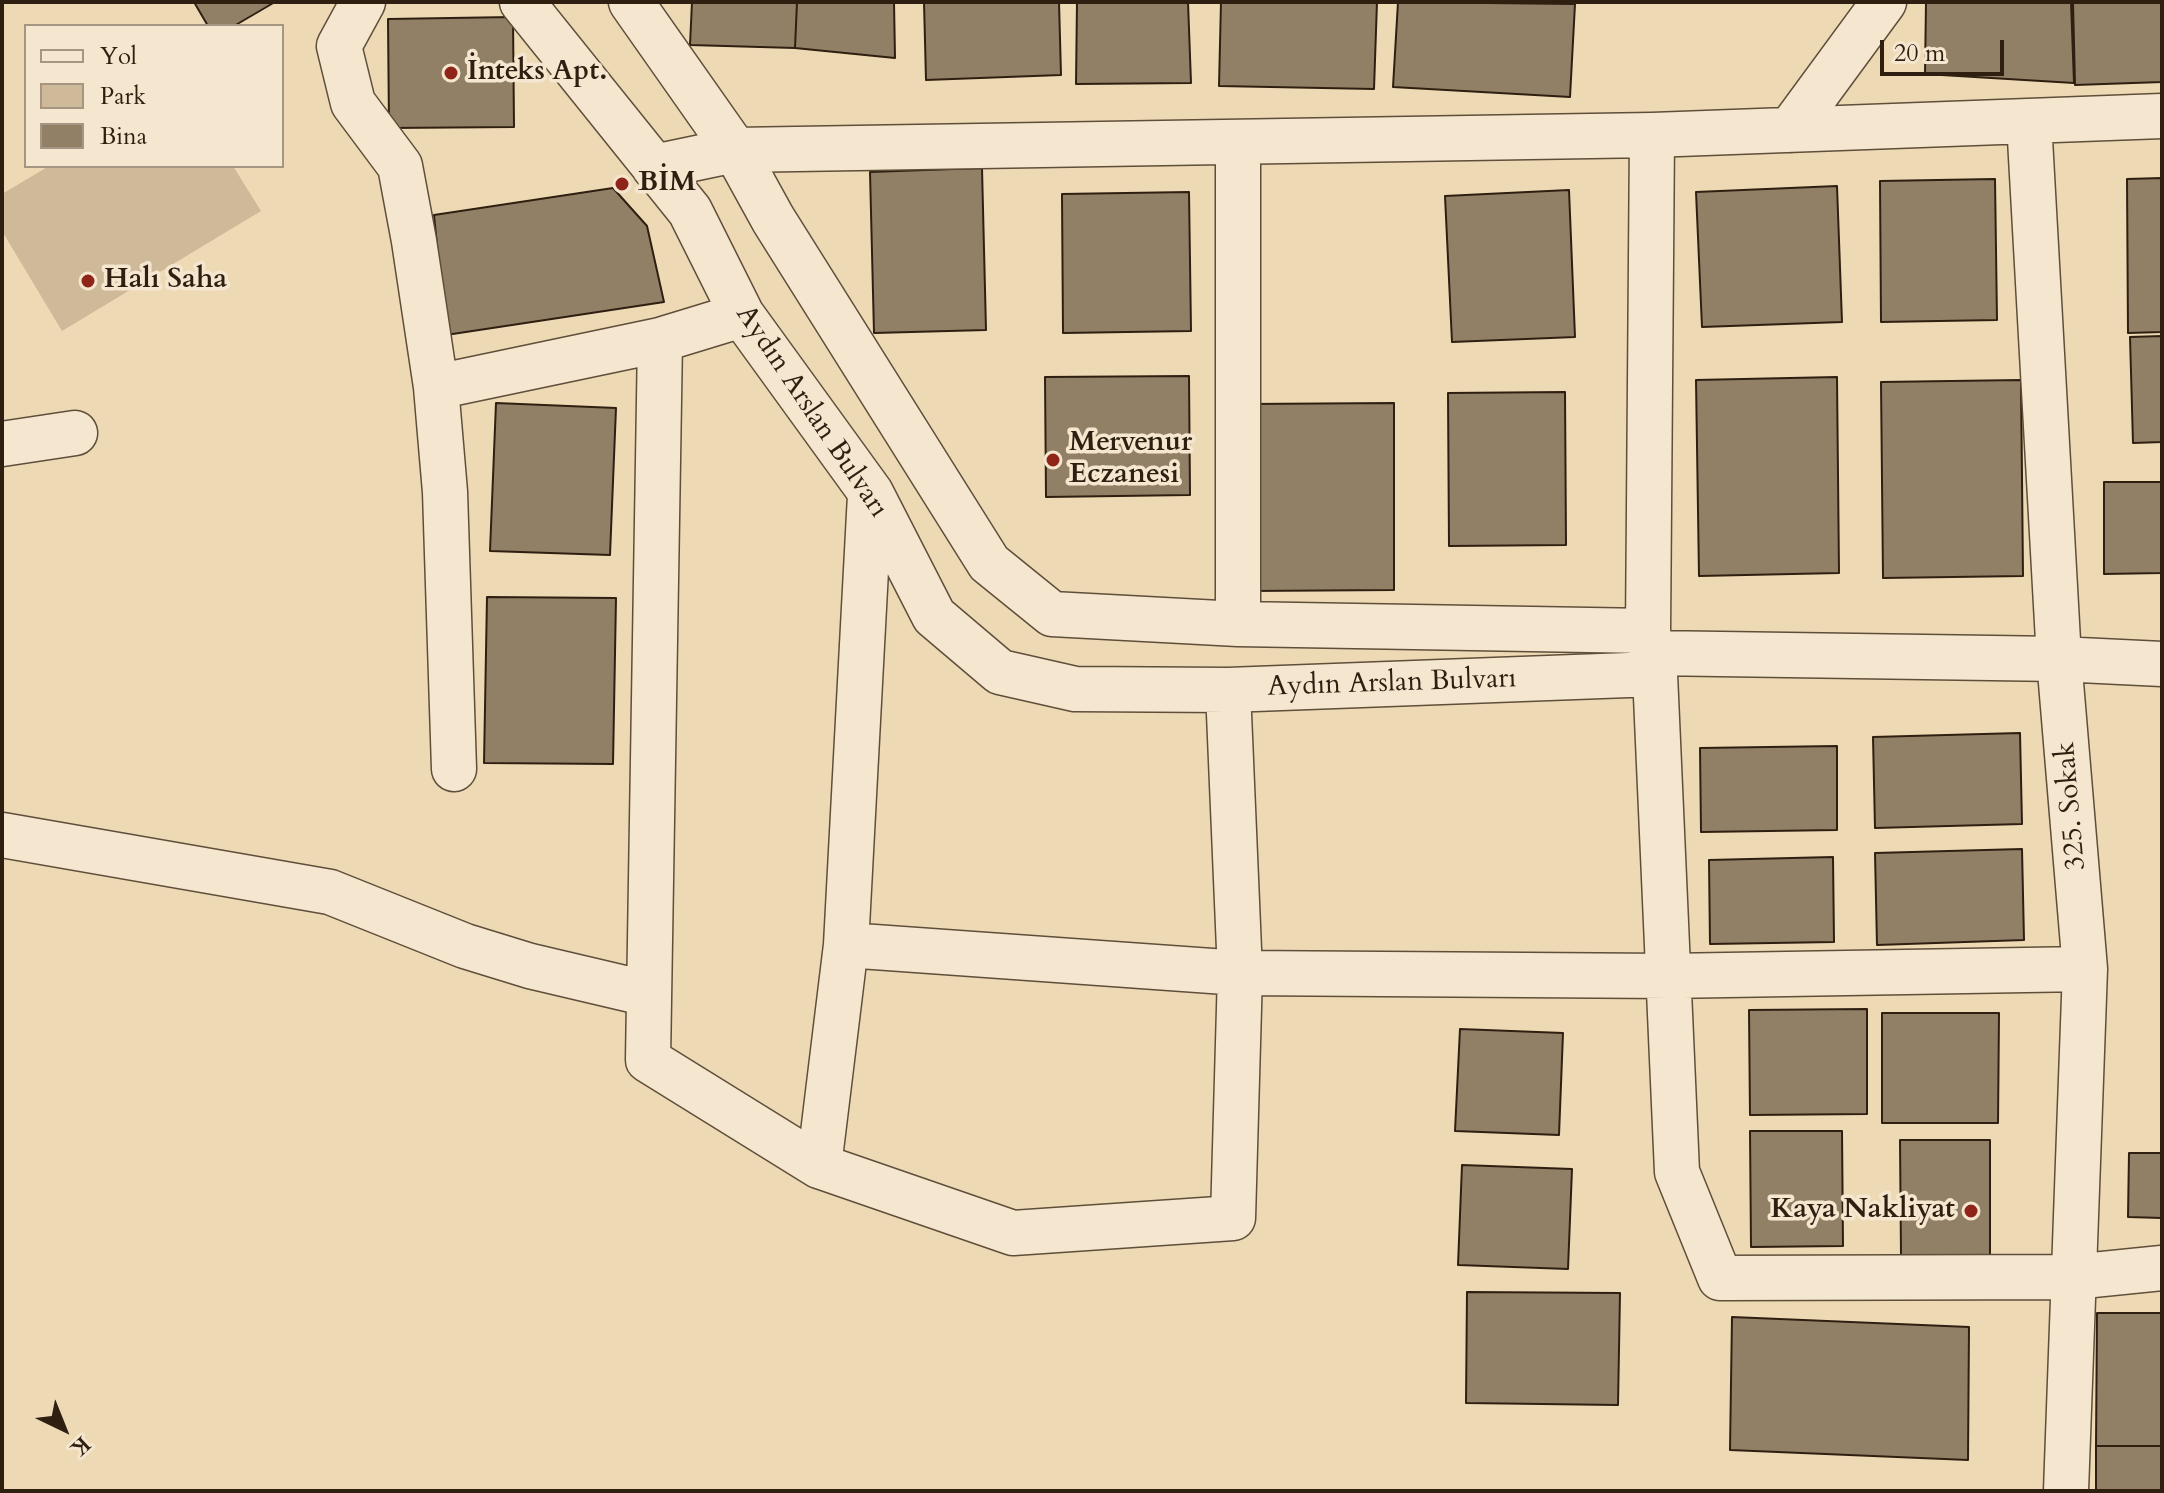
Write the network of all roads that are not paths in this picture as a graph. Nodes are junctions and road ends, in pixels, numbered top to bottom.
1 (363, 2) edge
2 (522, 2) edge
3 (631, 2) edge
4 (1884, 2) edge
5 (2162, 116) edge
6 (2029, 121) junction
7 (1790, 130) junction
8 (1652, 135) junction
9 (1238, 142) junction
10 (735, 150) junction
11 (654, 167) junction
12 (742, 315) junction
13 (660, 340) junction
14 (436, 387) junction
15 (75, 433) dead end
16 (2, 444) edge
17 (871, 493) junction
18 (1238, 624) junction
19 (1652, 653) junction
20 (2059, 659) junction
21 (2162, 664) edge
22 (1228, 690) junction
23 (454, 769) dead end
24 (2, 835) edge
25 (846, 945) junction
26 (2085, 969) junction
27 (1240, 973) junction
28 (1668, 976) junction
29 (649, 994) junction
30 (819, 1166) junction
31 (2162, 1268) edge
32 (2073, 1277) junction
33 (2066, 1491) edge

1 - 14 street
2 - 11 street, Aydın Arslan Bulvarı
3 - 10 street
4 - 7 street
5 - 6 street
6 - 7 street
6 - 20 street, 325. Sokak
7 - 8 street
8 - 9 street
8 - 19 street
9 - 10 street
9 - 18 street
10 - 11 street
10 - 18 street
11 - 12 street, Aydın Arslan Bulvarı
12 - 13 street
12 - 17 street, Aydın Arslan Bulvarı
13 - 14 street
13 - 29 street
14 - 23 street
15 - 16 street
17 - 22 street, Aydın Arslan Bulvarı
17 - 25 street
18 - 19 street
19 - 20 street, Aydın Arslan Bulvarı
19 - 22 street, Aydın Arslan Bulvarı
19 - 28 street
20 - 21 street, Aydın Arslan Bulvarı
20 - 26 street, 325. Sokak
22 - 27 street
24 - 29 street
25 - 27 street
25 - 30 street
26 - 28 street
26 - 32 street, 325. Sokak
27 - 28 street
27 - 30 street
28 - 32 street
29 - 30 street
31 - 32 street
32 - 33 street, 325. Sokak

